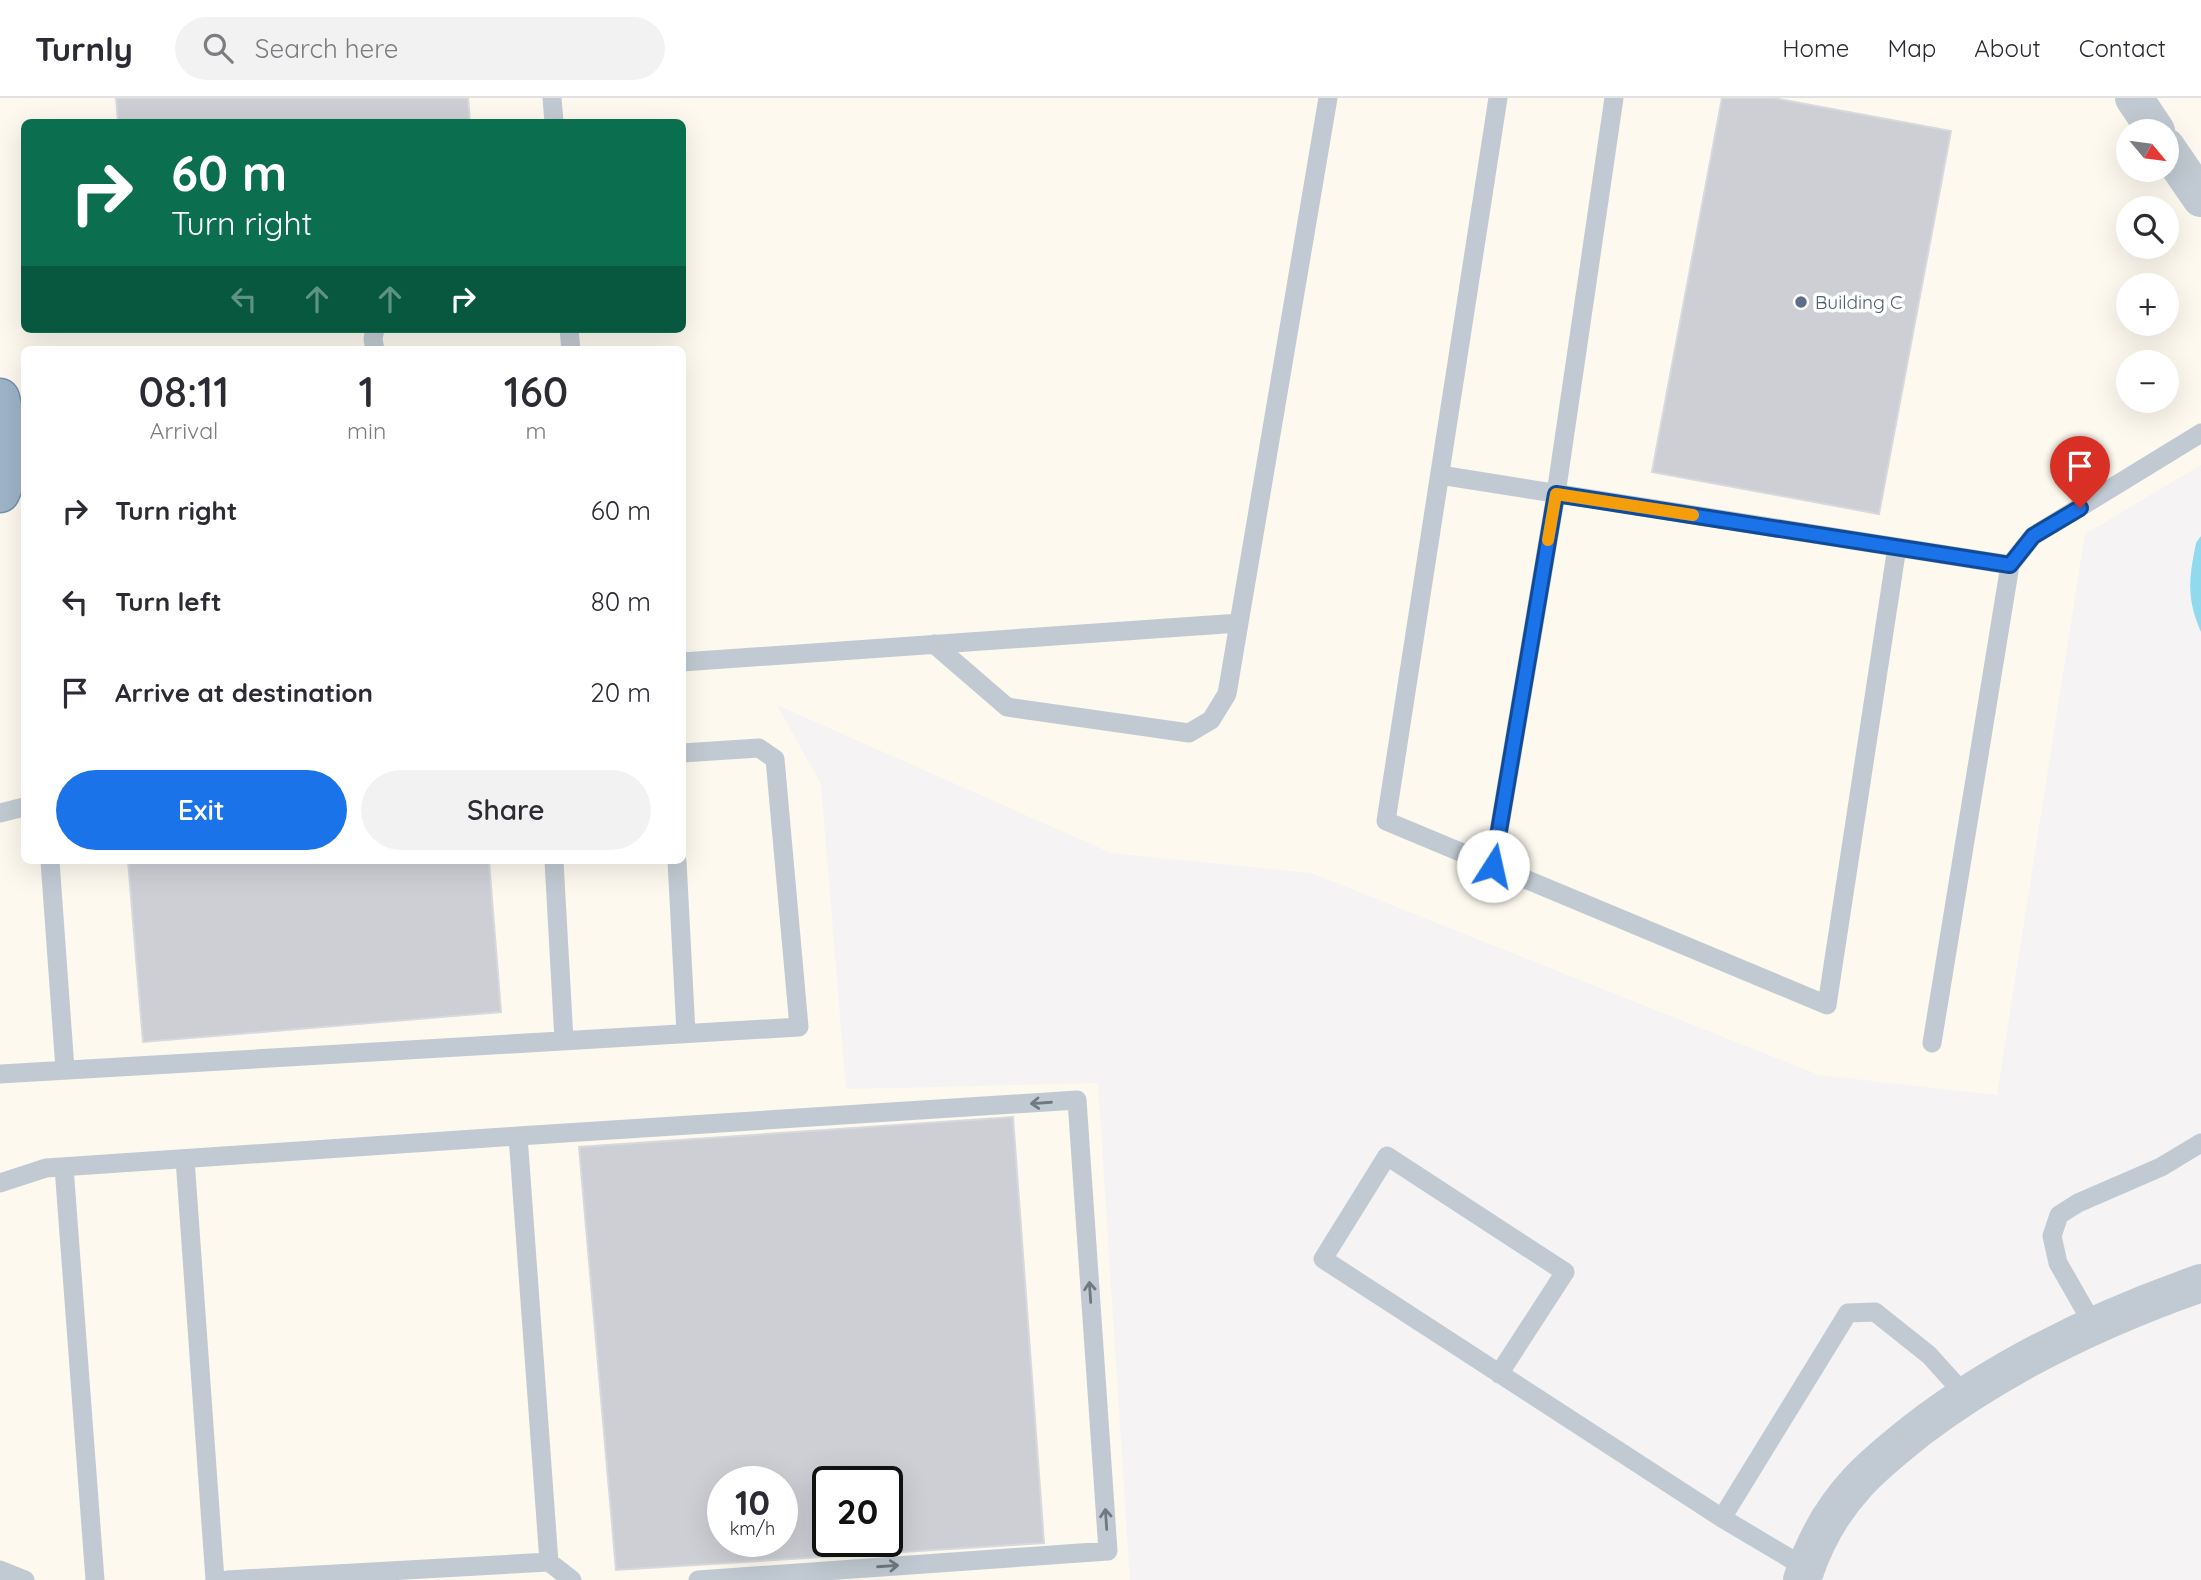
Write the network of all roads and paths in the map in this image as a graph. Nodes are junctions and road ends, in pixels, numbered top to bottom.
1 (552, 98) edge
2 (1328, 98) edge
3 (1498, 98) edge
4 (1614, 98) edge
5 (2134, 98) edge
6 (554, 119) edge
7 (2148, 119) edge
8 (2179, 166) edge
9 (2201, 198) edge
10 (0, 398) edge
11 (2201, 433) edge
12 (1440, 475) junction
13 (0, 493) edge
14 (1556, 494) junction
15 (1897, 547) junction
16 (2010, 565) junction
17 (1239, 623) junction
18 (934, 644) junction
19 (686, 662) edge
20 (686, 753) edge
21 (21, 808) edge
22 (0, 813) edge
23 (50, 864) edge
24 (554, 864) edge
25 (677, 864) edge
26 (1493, 866) junction
27 (686, 1033) junction
28 (564, 1040) junction
29 (1932, 1043) dead end
30 (65, 1069) junction
31 (0, 1074) edge
32 (518, 1136) junction
33 (2201, 1143) edge
34 (185, 1159) junction
35 (64, 1167) junction
36 (0, 1183) edge
37 (2201, 1283) edge
38 (2094, 1326) junction
39 (1499, 1374) junction
40 (1966, 1396) junction
41 (1722, 1518) junction
42 (549, 1562) junction
43 (0, 1570) edge
44 (1804, 1574) edge
45 (25, 1580) edge
46 (95, 1580) edge
47 (215, 1580) edge
48 (227, 1580) edge
49 (572, 1580) edge
50 (698, 1580) edge

1 - 6 lane
2 - 17 lane
3 - 12 lane
4 - 14 lane
5 - 7 street
8 - 9 street
10 - 13 highway
11 - 16 lane
12 - 14 lane
12 - 26 lane
14 - 15 lane
14 - 26 lane
15 - 16 lane
15 - 26 lane
16 - 29 lane
17 - 18 lane
17 - 18 lane
18 - 19 lane
20 - 27 lane
21 - 22 lane
23 - 30 lane
24 - 28 lane
25 - 27 lane
27 - 28 lane
28 - 30 lane
30 - 31 lane
32 - 34 lane
32 - 42 lane
50 -> 32 lane
33 - 38 lane
34 - 35 lane
34 - 47 lane
35 - 36 lane
35 - 46 lane
37 - 38 street
38 - 40 street
39 - 39 lane
39 - 41 lane
40 - 41 lane
40 - 44 street
41 - 44 lane
42 - 48 lane
42 - 49 lane
43 - 45 lane

